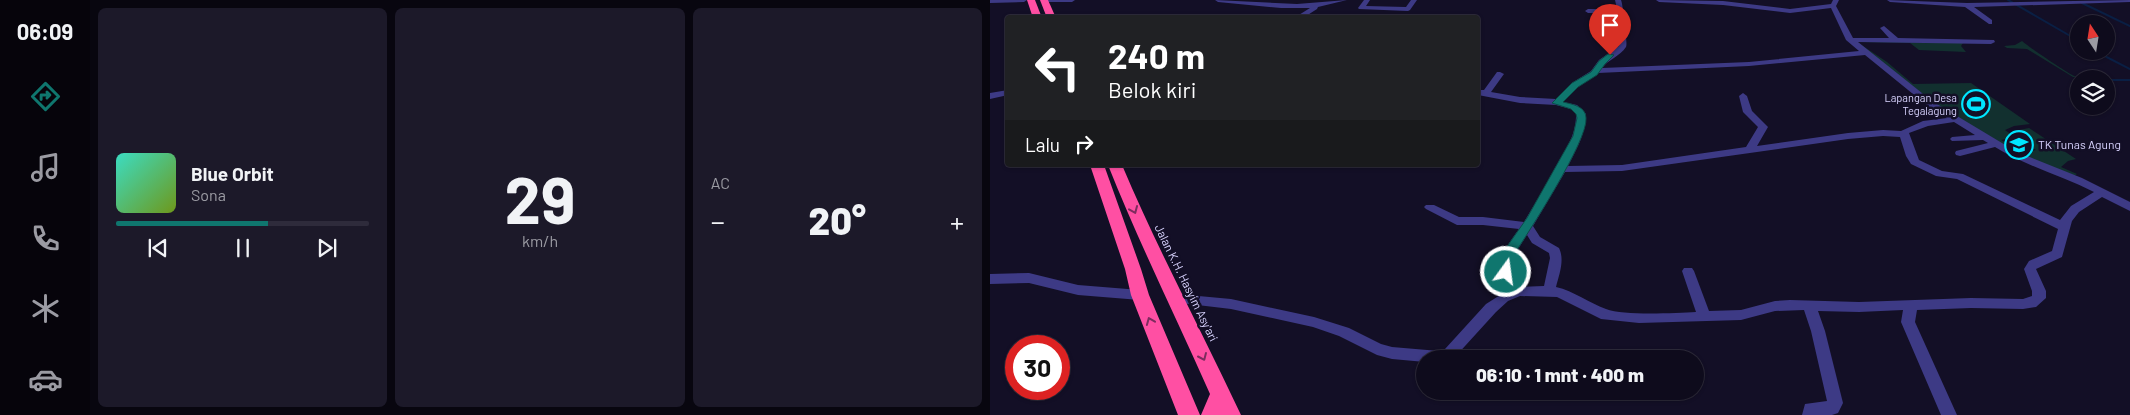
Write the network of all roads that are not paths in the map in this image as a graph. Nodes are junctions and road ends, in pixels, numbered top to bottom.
1 (1024, 0) edge
2 (1031, 0) edge
3 (1044, 0) edge
4 (1072, 0) edge
5 (1218, 0) edge
6 (1344, 0) edge
7 (1367, 0) edge
8 (1414, 0) edge
9 (1618, 0) edge
10 (1659, 0) edge
11 (1755, 0) edge
12 (1890, 0) edge
13 (2130, 0) edge
14 (990, 1) edge
15 (1689, 1) edge
16 (1928, 2) edge
17 (1982, 2) edge
18 (1834, 3) edge
19 (1968, 3) edge
20 (1318, 6) junction
21 (1380, 8) junction
22 (1758, 8) junction
23 (1400, 9) junction
24 (1588, 10) dead end
25 (1620, 12) junction
26 (1037, 15) edge
27 (1051, 15) edge
28 (1302, 15) edge
29 (1375, 15) edge
30 (1396, 15) edge
31 (1989, 22) dead end
32 (1884, 28) dead end
33 (1850, 40) junction
34 (1895, 40) junction
35 (1906, 40) junction
36 (1991, 42) dead end
37 (1949, 45) dead end
38 (1866, 53) junction
39 (1596, 71) junction
40 (1500, 74) dead end
41 (1482, 92) edge
42 (1005, 93) edge
43 (990, 96) edge
44 (1743, 96) dead end
45 (1557, 103) junction
46 (1938, 109) junction
47 (1917, 112) dead end
48 (1958, 119) junction
49 (1904, 134) junction
50 (1986, 137) junction
51 (1955, 139) dead end
52 (1996, 144) junction
53 (1749, 151) junction
54 (1960, 153) dead end
55 (1098, 167) edge
56 (1116, 167) edge
57 (1560, 169) junction
58 (2102, 192) junction
59 (1430, 207) dead end
60 (2130, 207) edge
61 (1527, 226) junction
62 (2064, 227) junction
63 (1688, 271) dead end
64 (990, 278) edge
65 (1549, 291) junction
66 (1512, 293) junction
67 (1140, 296) junction
68 (1178, 299) junction
69 (1809, 306) junction
70 (1911, 306) junction
71 (1704, 317) junction
72 (1220, 394) junction
73 (1189, 415) edge
74 (1212, 415) edge
75 (1230, 415) edge
76 (1810, 415) edge
77 (1949, 415) edge

1 - 14 street
2 - 26 highway
3 - 4 street
3 - 27 highway
5 - 20 street
6 - 20 street
7 - 21 street
8 - 23 street
9 - 25 street
10 - 15 street
11 - 22 street
12 - 16 street
13 - 17 street
15 - 22 street
16 - 19 street
17 - 19 street
18 - 22 street
18 - 33 street
19 - 31 street
20 - 28 street
21 - 23 street
21 - 29 street
23 - 30 street
24 - 25 street
25 - 39 street
32 - 34 street
33 - 34 street
33 - 38 street
34 - 35 street
35 - 36 street
35 - 37 street
38 - 39 street
38 - 46 street
39 - 45 street
40 - 41 street
41 - 45 street
42 - 43 street
44 - 53 street
45 - 57 street
46 - 47 street
46 - 48 street
48 - 49 street
48 - 50 street
49 - 53 street
49 - 62 street
50 - 51 street
50 - 52 street
52 - 54 street
52 - 58 street
53 - 57 street
55 - 67 highway
56 -> 68 highway, Jalan K.H. Hasyim Asy'ari
57 - 61 street
58 - 60 street
58 - 62 street
59 - 61 street
61 - 65 street
61 - 66 street
62 - 70 street
63 - 71 street
64 - 67 street
65 - 66 street
65 - 71 street
66 - 68 street
73 -> 67 highway
68 -> 72 highway, Jalan K.H. Hasyim Asy'ari
69 - 70 street
69 - 71 street
69 - 76 street
70 - 77 street
72 - 74 highway
72 - 75 highway, Jalan K.H. Hasyim Asy'ari

